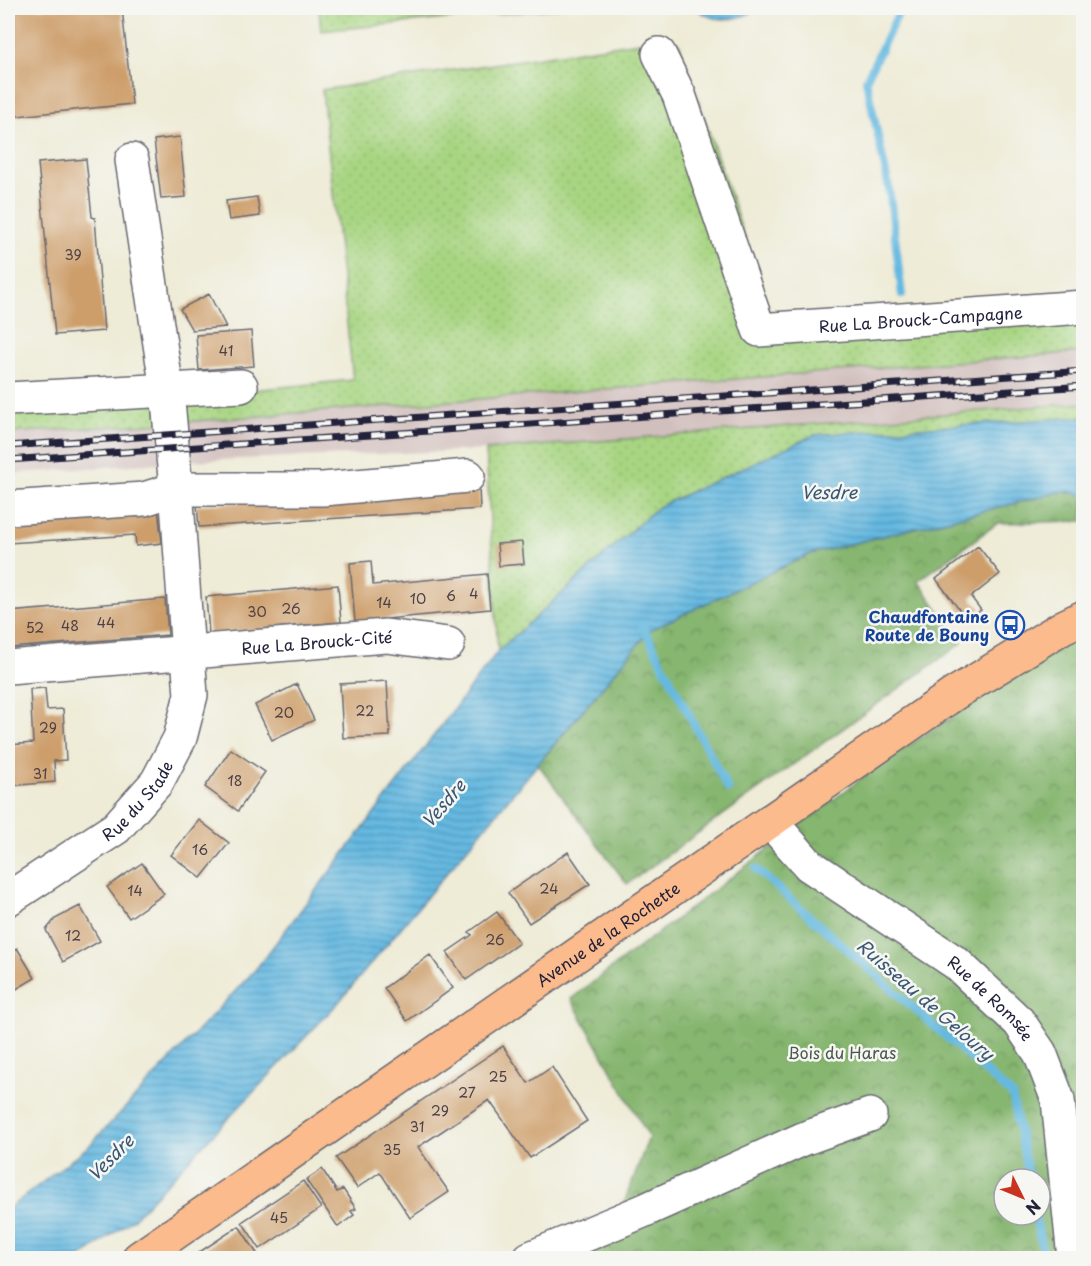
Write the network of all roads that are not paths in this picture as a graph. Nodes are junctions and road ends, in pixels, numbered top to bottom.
1 (658, 54) dead end
2 (132, 160) dead end
3 (1083, 307) edge
4 (241, 386) dead end
5 (167, 390) junction
6 (8, 399) edge
7 (468, 476) dead end
8 (176, 489) junction
9 (8, 508) edge
10 (1083, 617) edge
11 (448, 644) dead end
12 (188, 652) junction
13 (8, 667) edge
14 (770, 821) junction
15 (8, 899) edge
16 (870, 1116) dead end
17 (139, 1258) edge
18 (530, 1258) edge
19 (1074, 1258) edge

1 - 3 street, Rue La Brouck-Campagne
2 - 5 street
4 - 5 street
5 - 6 street
5 - 8 street
7 - 8 street
8 - 9 street
8 - 12 street
10 - 14 main road, Avenue de la Rochette
11 - 12 street, Rue La Brouck-Cité
12 - 13 street, Rue La Brouck-Cité
12 - 15 street, Rue du Stade
14 - 17 main road, Avenue de la Rochette
14 - 19 street, Rue de Romsée
16 - 18 street

